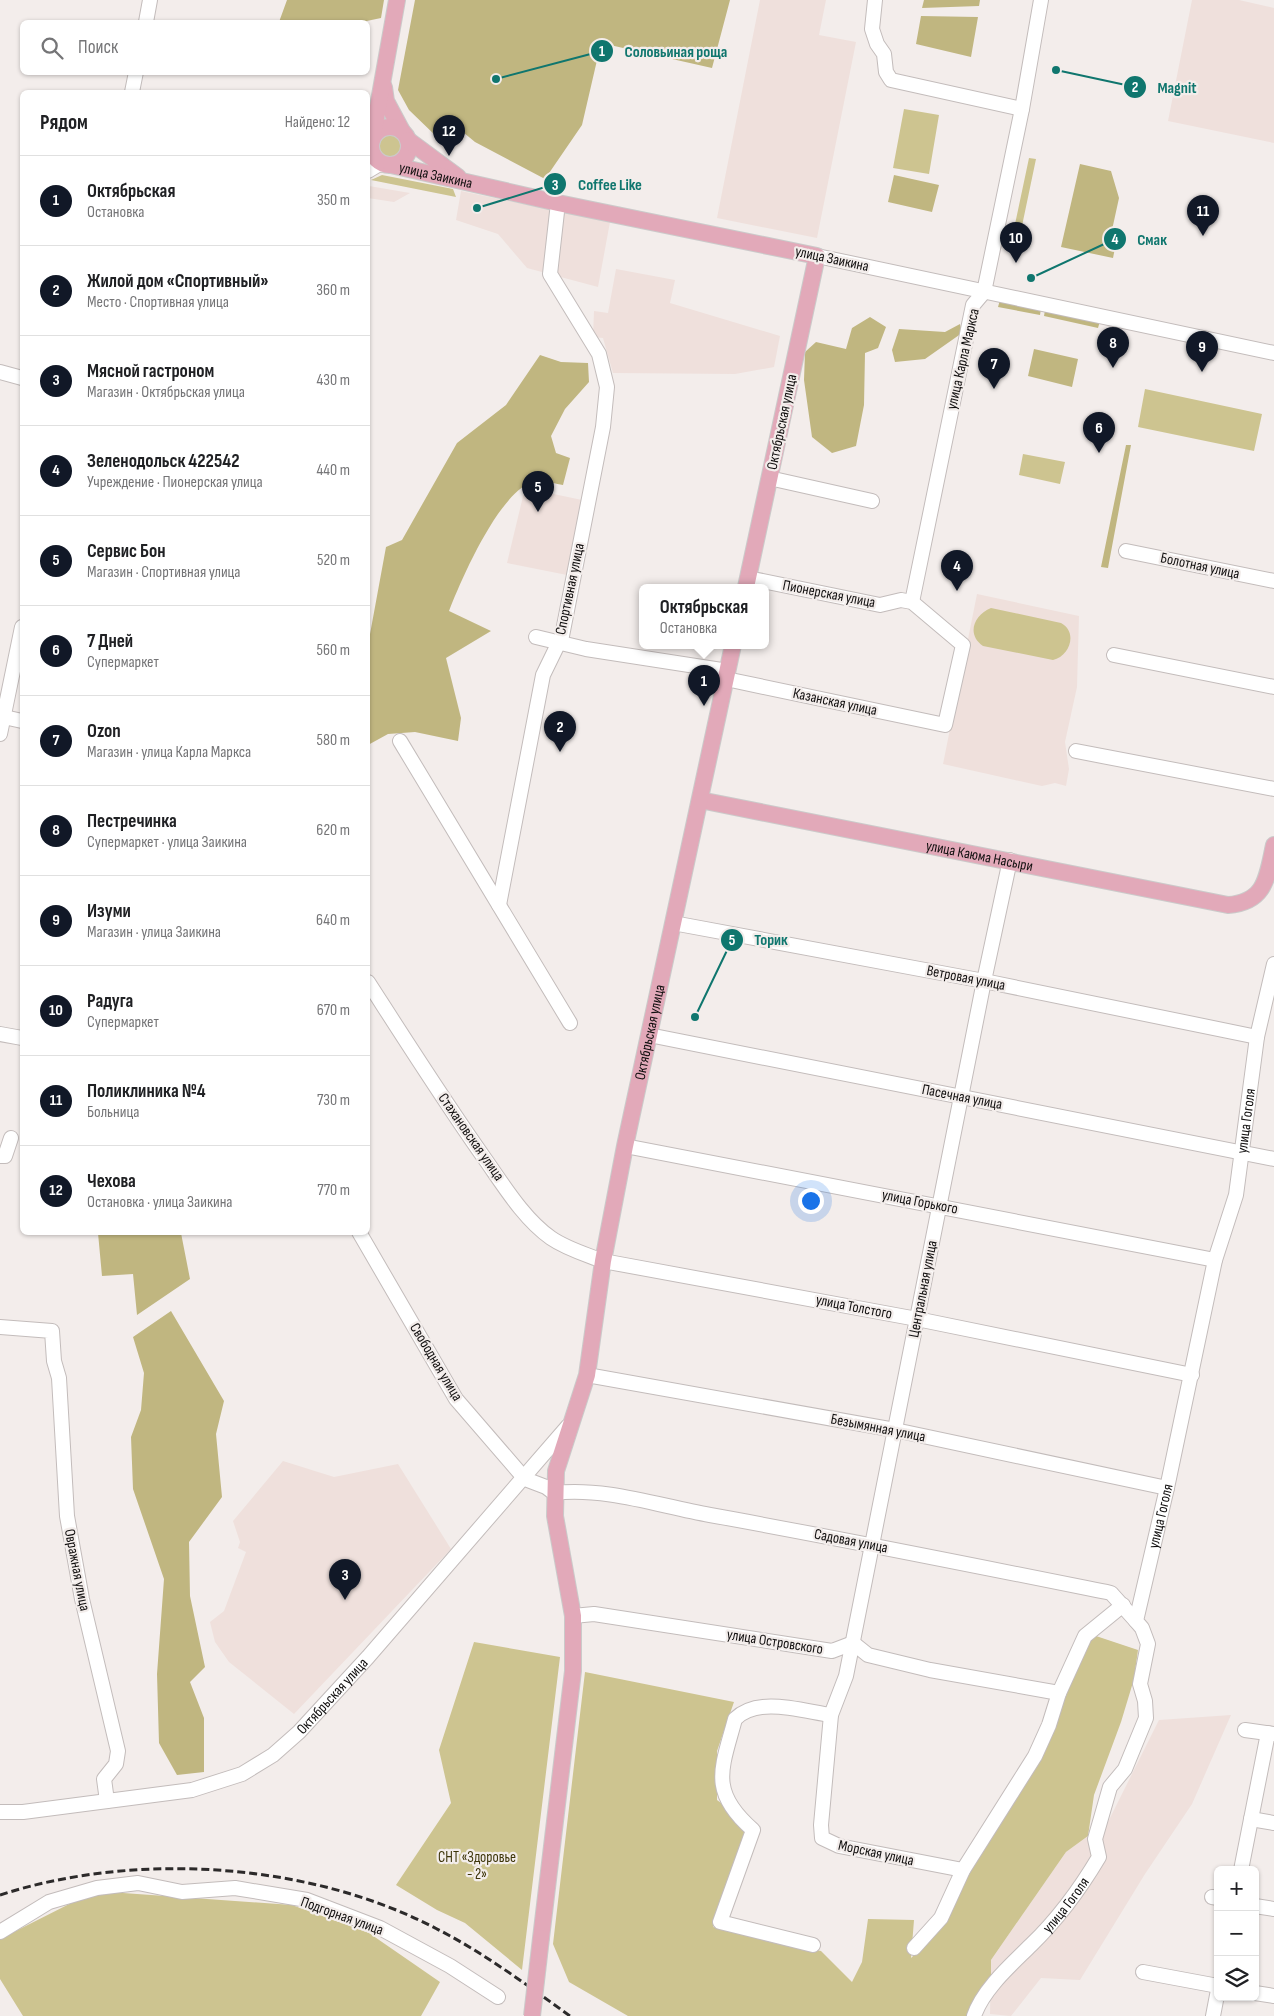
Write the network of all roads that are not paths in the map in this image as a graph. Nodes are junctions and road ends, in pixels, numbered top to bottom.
1 (150, 0) edge
2 (397, 0) edge
3 (875, 0) edge
4 (1040, 0) edge
5 (146, 20) edge
6 (135, 75) edge
7 (382, 76) junction
8 (132, 90) edge
9 (1022, 109) junction
10 (405, 135) junction
11 (370, 149) edge
12 (388, 165) junction
13 (370, 170) edge
14 (464, 181) junction
15 (558, 203) junction
16 (817, 256) junction
17 (984, 292) junction
18 (1274, 353) edge
19 (0, 372) edge
20 (20, 377) edge
21 (769, 478) junction
22 (872, 501) dead end
23 (1126, 551) dead end
24 (1274, 581) edge
25 (747, 583) edge
26 (769, 587) edge
27 (912, 602) junction
28 (20, 636) edge
29 (536, 637) dead end
30 (559, 643) junction
31 (732, 649) edge
32 (1114, 655) dead end
33 (727, 675) junction
34 (1274, 687) edge
35 (2, 716) edge
36 (20, 720) edge
37 (0, 734) edge
38 (400, 740) dead end
39 (1076, 751) dead end
40 (1274, 789) edge
41 (700, 800) junction
42 (1274, 845) edge
43 (1010, 860) junction
44 (499, 905) junction
45 (673, 923) junction
46 (1274, 964) edge
47 (984, 981) junction
48 (370, 985) edge
49 (570, 1023) dead end
50 (0, 1034) edge
51 (649, 1036) junction
52 (20, 1038) edge
53 (1257, 1038) junction
54 (960, 1097) junction
55 (11, 1138) dead end
56 (625, 1146) junction
57 (1242, 1153) junction
58 (0, 1156) edge
59 (1274, 1159) edge
60 (939, 1205) junction
61 (361, 1235) edge
62 (1215, 1260) junction
63 (603, 1261) junction
64 (917, 1319) junction
65 (0, 1327) edge
66 (587, 1375) junction
67 (1192, 1376) junction
68 (572, 1421) junction
69 (895, 1430) junction
70 (525, 1479) junction
71 (1168, 1488) junction
72 (554, 1494) junction
73 (872, 1544) junction
74 (1124, 1605) junction
75 (572, 1616) junction
76 (1136, 1621) junction
77 (853, 1644) junction
78 (1059, 1692) junction
79 (831, 1716) junction
80 (1245, 1730) dead end
81 (1271, 1734) edge
82 (107, 1801) junction
83 (0, 1812) edge
84 (1251, 1819) junction
85 (1274, 1823) edge
86 (1242, 1866) edge
87 (963, 1870) junction
88 (1259, 1907) edge
89 (1274, 1909) edge
90 (0, 1932) edge
91 (813, 1946) dead end
92 (914, 1948) dead end
93 (1143, 1972) dead end
94 (1214, 1987) edge
95 (1259, 1993) edge
96 (1274, 1996) edge
97 (498, 1997) dead end
98 (1216, 2001) edge
99 (532, 2016) edge
100 (974, 2016) edge
101 (1213, 2016) edge

1 - 5 street
2 - 7 main road
3 - 9 street
4 - 9 street, улица Карла Маркса
6 - 8 street
7 - 10 main road
7 - 11 main road
9 - 17 street, улица Карла Маркса
10 - 11 main road
10 - 12 main road
10 - 14 main road
11 - 12 main road
12 - 13 street, улица Заикина
12 - 14 main road, улица Заикина
14 - 15 main road, улица Заикина
15 - 16 main road, улица Заикина
15 - 30 street, Спортивная улица
16 - 17 street, улица Заикина
16 - 21 main road, Октябрьская улица
17 - 18 street, улица Заикина
17 - 27 street, улица Карла Маркса
19 - 20 street
21 - 22 street
21 - 25 main road, Октябрьская улица
23 - 24 street, Болотная улица
26 - 27 street, Пионерская улица
27 - 33 street, Казанская улица
28 - 35 street
29 - 30 street, Казанская улица
30 - 33 street, Казанская улица
30 - 44 street, Спортивная улица
31 - 33 main road, Октябрьская улица
32 - 34 street
33 - 41 main road, Октябрьская улица
35 - 36 street
35 - 37 street
38 - 44 street
39 - 40 street
41 - 43 main road, улица Каюма Насыри
41 - 45 main road, Октябрьская улица
42 - 43 main road, улица Каюма Насыри
43 - 47 street, Центральная улица
44 - 49 street
45 - 47 street, Ветровая улица
45 - 51 main road, Октябрьская улица
46 - 53 street, улица Гоголя
47 - 53 street, Ветровая улица
47 - 54 street, Центральная улица
48 - 63 street, Стахановская улица
50 - 52 street
51 - 54 street, Пасечная улица
51 - 56 main road, Октябрьская улица
53 - 57 street, улица Гоголя
54 - 57 street, Пасечная улица
54 - 60 street, Центральная улица
55 - 58 street
56 - 60 street, улица Горького
56 - 63 main road, Октябрьская улица
57 - 59 street, Пасечная улица
57 - 62 street, улица Гоголя
60 - 62 street, улица Горького
60 - 64 street, Центральная улица
61 - 70 street, Свободная улица
62 - 67 street, улица Гоголя
63 - 64 street, улица Толстого
63 - 66 main road, Октябрьская улица
64 - 67 street, улица Толстого
64 - 69 street, Центральная улица
65 - 82 street, Овражная улица
66 - 68 main road, Октябрьская улица
66 - 69 street, Безымянная улица
67 - 71 street, улица Гоголя
68 - 70 street, Октябрьская улица
68 - 72 main road, Октябрьская улица
69 - 71 street, Безымянная улица
69 - 73 street, Центральная улица
70 - 72 street, Свободная улица
70 - 82 street, Октябрьская улица
71 - 76 street, улица Гоголя
72 - 73 street, Садовая улица
72 - 75 main road, Октябрьская улица
73 - 74 street, Садовая улица
73 - 77 street, Центральная улица
74 - 76 street, Садовая улица
74 - 78 street
75 - 77 street, улица Островского
75 - 99 main road, Октябрьская улица, bridge
76 - 100 street, улица Гоголя
77 - 78 street
77 - 79 street, Центральная улица
78 - 87 street
79 - 87 street, Морская улица
79 - 91 street
80 - 81 street
81 - 84 street
82 - 83 street, Октябрьская улица
84 - 85 street
84 - 86 street
87 - 92 street
88 - 89 street
90 - 97 street, Подгорная улица
93 - 94 street
95 - 96 street
98 - 101 street

